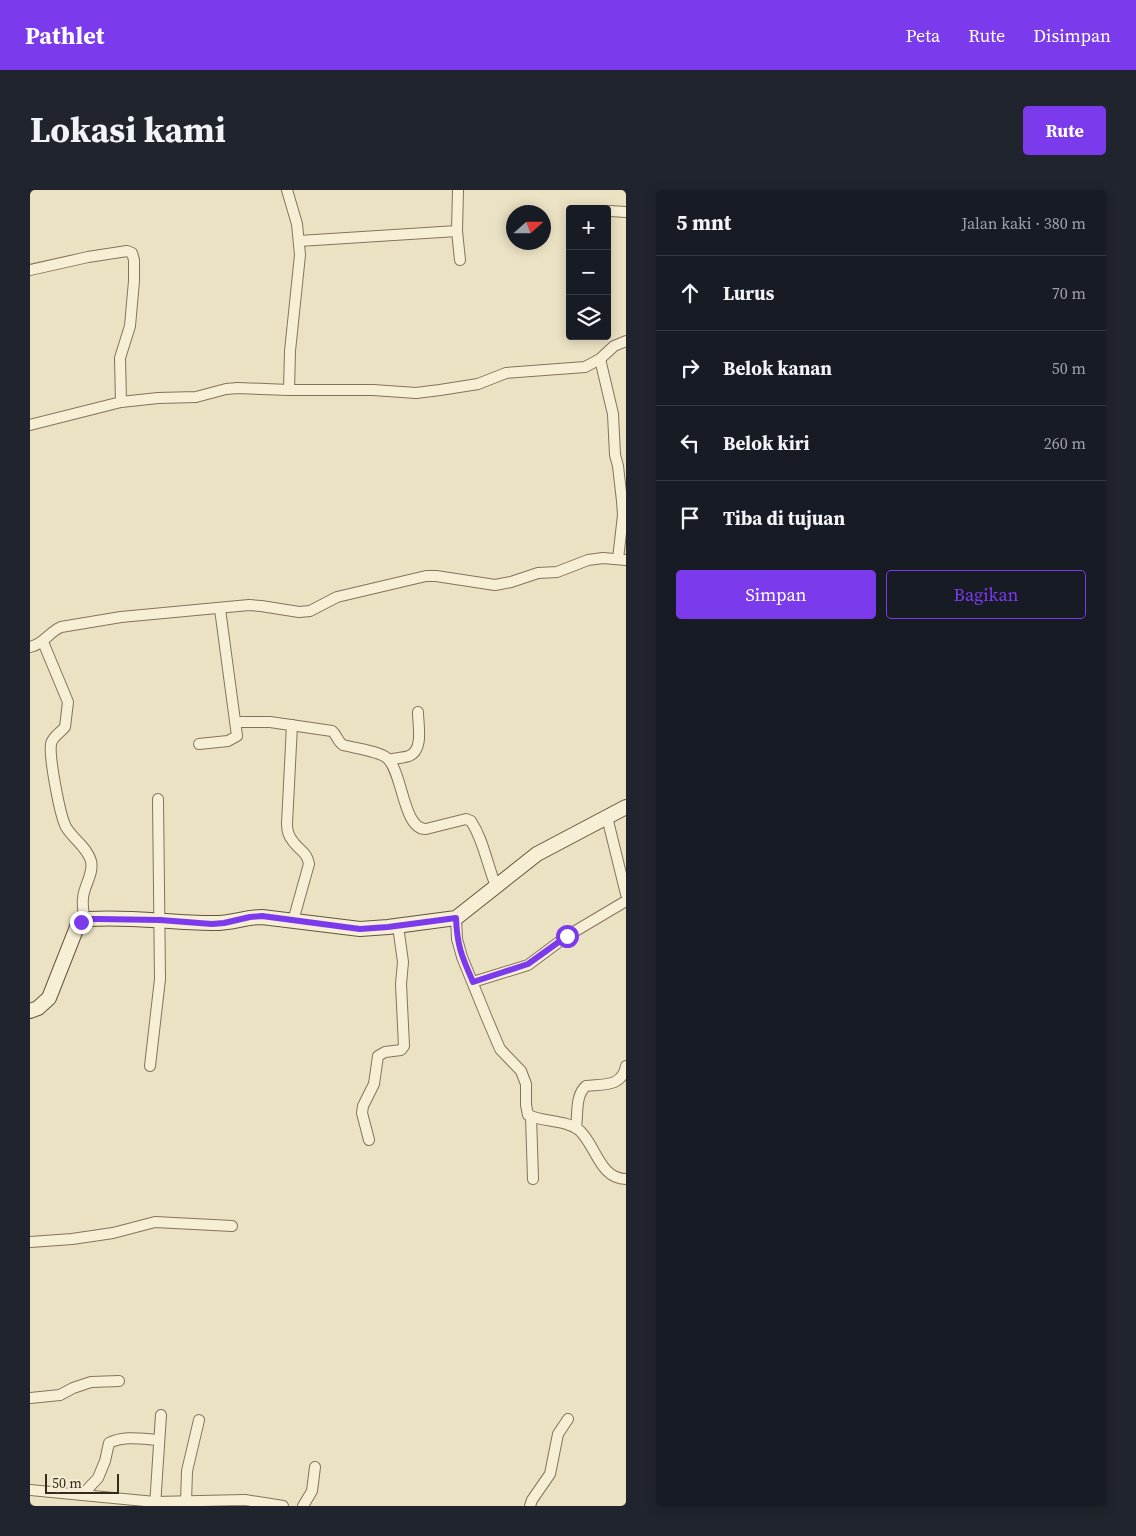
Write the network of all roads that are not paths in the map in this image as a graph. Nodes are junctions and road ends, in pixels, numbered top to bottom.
1 (287, 190) edge
2 (458, 190) edge
3 (611, 211) edge
4 (626, 212) edge
5 (457, 231) junction
6 (299, 241) junction
7 (460, 260) dead end
8 (30, 270) edge
9 (626, 341) edge
10 (600, 359) junction
11 (289, 390) junction
12 (122, 402) junction
13 (30, 425) edge
14 (622, 466) edge
15 (622, 560) edge
16 (220, 608) junction
17 (43, 642) junction
18 (30, 647) edge
19 (418, 712) dead end
20 (236, 722) junction
21 (292, 725) junction
22 (198, 744) dead end
23 (389, 760) junction
24 (158, 798) dead end
25 (626, 807) edge
26 (607, 817) junction
27 (496, 886) junction
28 (626, 894) edge
29 (626, 901) edge
30 (456, 918) junction
31 (160, 920) junction
32 (84, 921) junction
33 (293, 921) junction
34 (398, 926) junction
35 (473, 982) junction
36 (30, 1011) edge
37 (150, 1066) dead end
38 (626, 1066) edge
39 (531, 1116) junction
40 (576, 1128) junction
41 (369, 1140) dead end
42 (533, 1179) dead end
43 (626, 1180) edge
44 (232, 1226) dead end
45 (30, 1242) edge
46 (119, 1381) dead end
47 (30, 1398) edge
48 (161, 1416) dead end
49 (568, 1419) dead end
50 (199, 1420) dead end
51 (159, 1440) junction
52 (315, 1467) dead end
53 (30, 1490) edge
54 (82, 1495) junction
55 (186, 1502) junction
56 (155, 1504) edge
57 (283, 1506) edge
58 (303, 1506) edge
59 (530, 1506) edge

1 - 6 street
2 - 5 street
3 - 4 street
5 - 6 street
5 - 7 street
6 - 11 street
8 - 12 street
9 - 10 street
10 - 11 street
10 - 14 street
11 - 12 street
12 - 13 street
14 - 15 street
15 - 16 street
16 - 17 street
16 - 20 street
17 - 18 street
17 - 32 street
19 - 23 street
20 - 21 street
20 - 22 street
21 - 23 street
21 - 33 street
23 - 27 street
24 - 31 street
25 - 26 street
26 - 27 street
26 - 28 street
27 - 30 street
29 - 35 street
30 - 34 street
30 - 35 street
31 - 32 street
31 - 33 street
31 - 37 street
32 - 36 street
33 - 34 street
34 - 41 street
35 - 39 street
38 - 40 street
39 - 40 street
39 - 42 street
40 - 43 street
44 - 45 street
46 - 47 street
48 - 51 street
49 - 59 street
50 - 55 street
51 - 54 street
51 - 56 street
52 - 58 street
53 - 54 street
54 - 56 street
55 - 56 street
55 - 57 street

